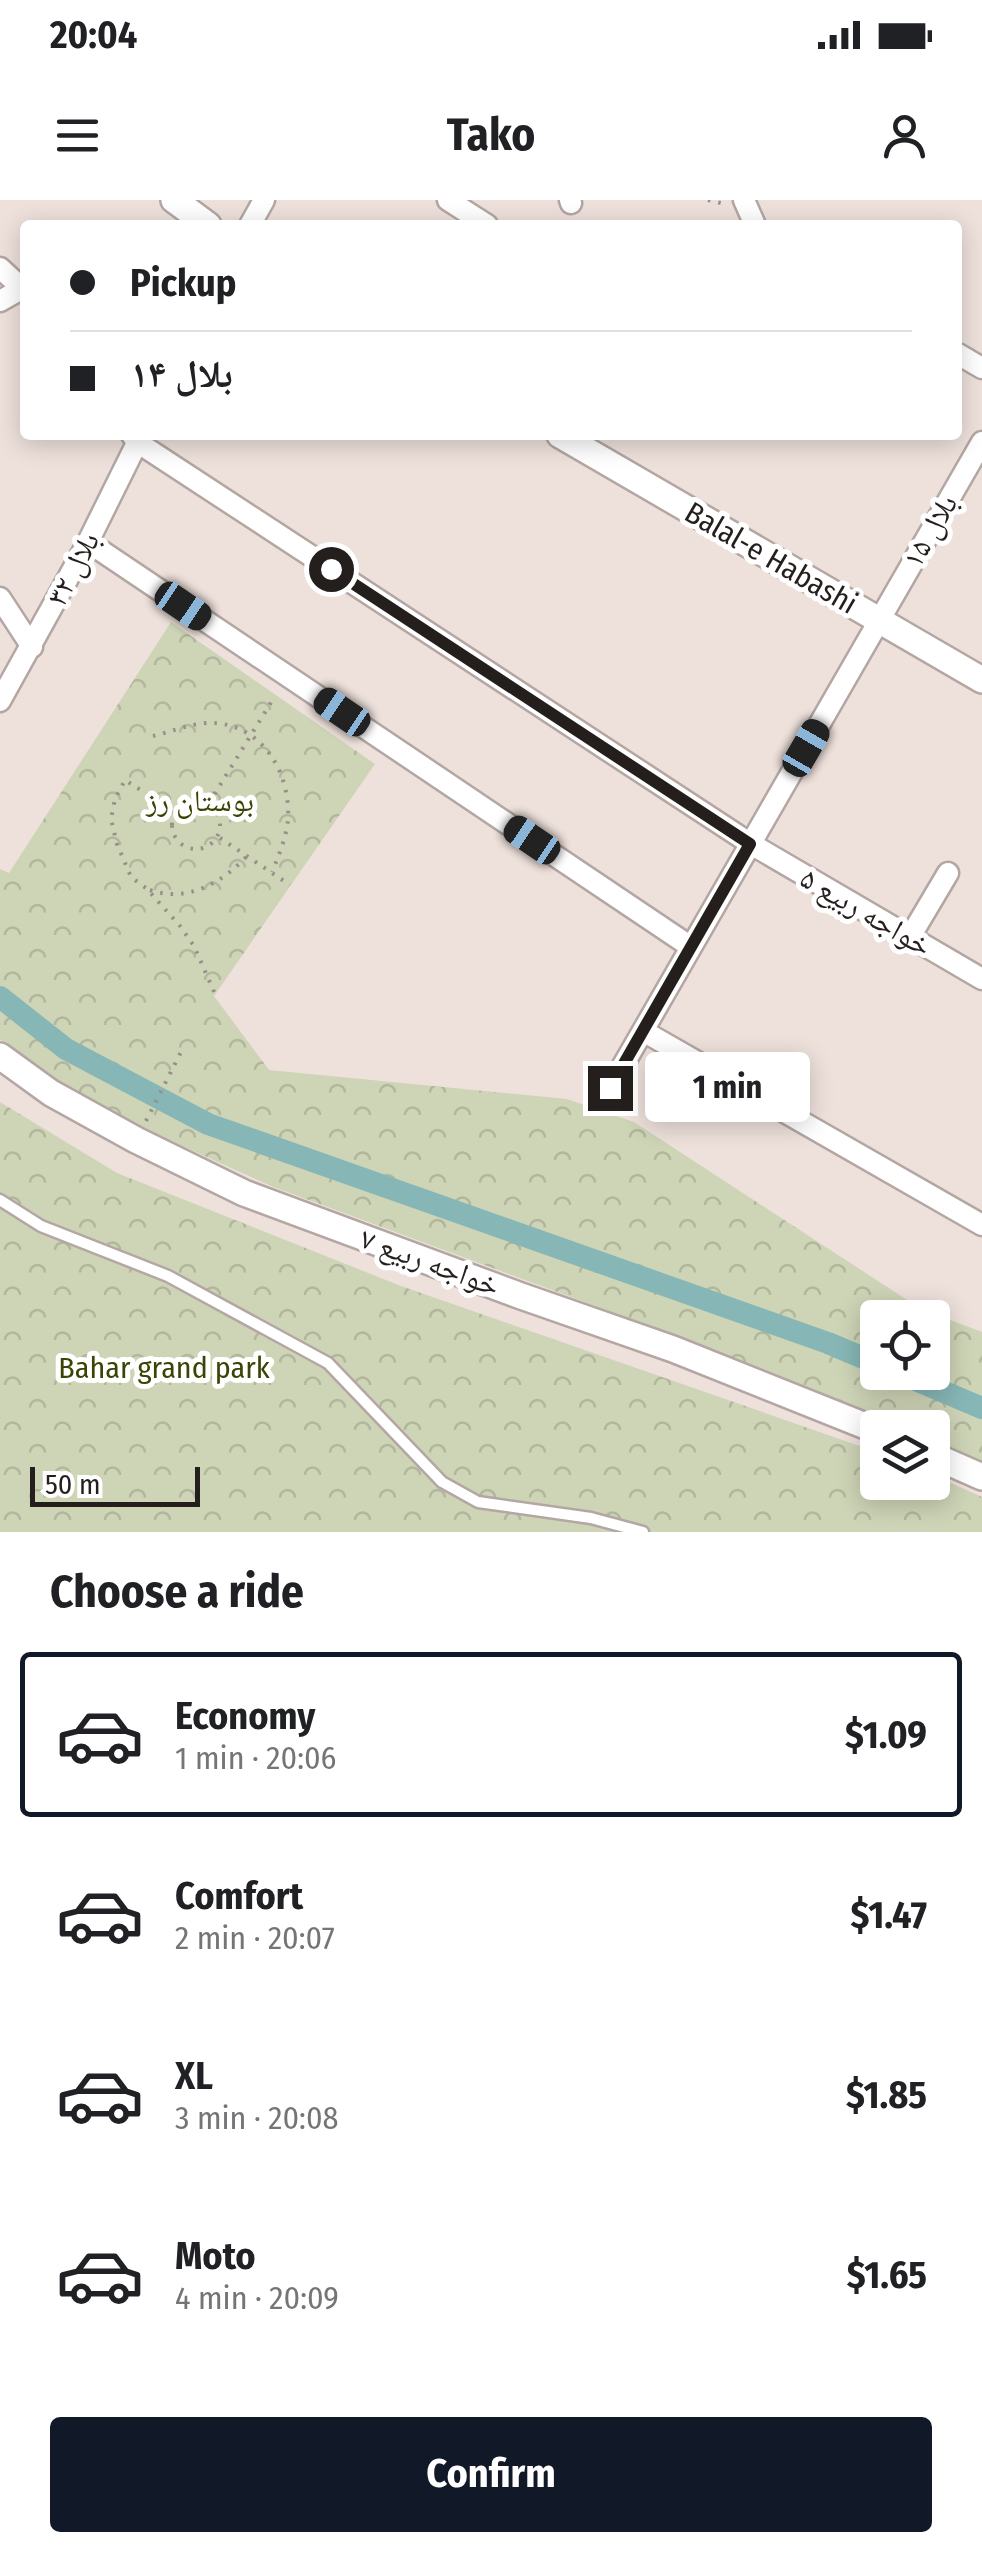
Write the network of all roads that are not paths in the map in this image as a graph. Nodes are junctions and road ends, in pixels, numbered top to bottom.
1 (174, 200) edge
2 (448, 200) edge
3 (201, 220) edge
4 (479, 220) edge
5 (0, 268) edge
6 (20, 286) edge
7 (136, 440) edge
8 (140, 440) edge
9 (569, 440) edge
10 (982, 442) edge
11 (88, 542) junction
12 (0, 598) edge
13 (879, 621) junction
14 (32, 647) junction
15 (982, 680) edge
16 (0, 701) edge
17 (750, 844) junction
18 (948, 873) dead end
19 (910, 937) junction
20 (691, 947) junction
21 (982, 979) edge
22 (643, 1031) junction
23 (0, 1056) edge
24 (610, 1088) dead end
25 (0, 1200) edge
26 (982, 1226) edge
27 (860, 1424) edge
28 (950, 1463) edge
29 (982, 1477) edge
30 (642, 1532) edge

1 - 3 street
2 - 4 street
5 - 6 street
7 - 11 street, بلال ۳۲
8 - 17 street, خواجه ربیع ۵
9 - 13 street, Balal-e Habashi
10 - 13 street, بلال ۱۵
11 - 14 street, بلال ۳۲
11 - 20 street
12 - 14 street
13 - 15 street, Balal-e Habashi
13 - 17 street, بلال ۱۵
14 - 16 street, بلال ۳۲
17 - 19 street, خواجه ربیع ۵
17 - 20 street, بلال ۱۵
18 - 19 street
19 - 21 street, خواجه ربیع ۵
20 - 22 street, بلال ۱۵
22 - 24 street, بلال ۱۵
22 - 26 street
23 - 27 street, خواجه ربیع ۷
25 - 30 lane
28 - 29 street

